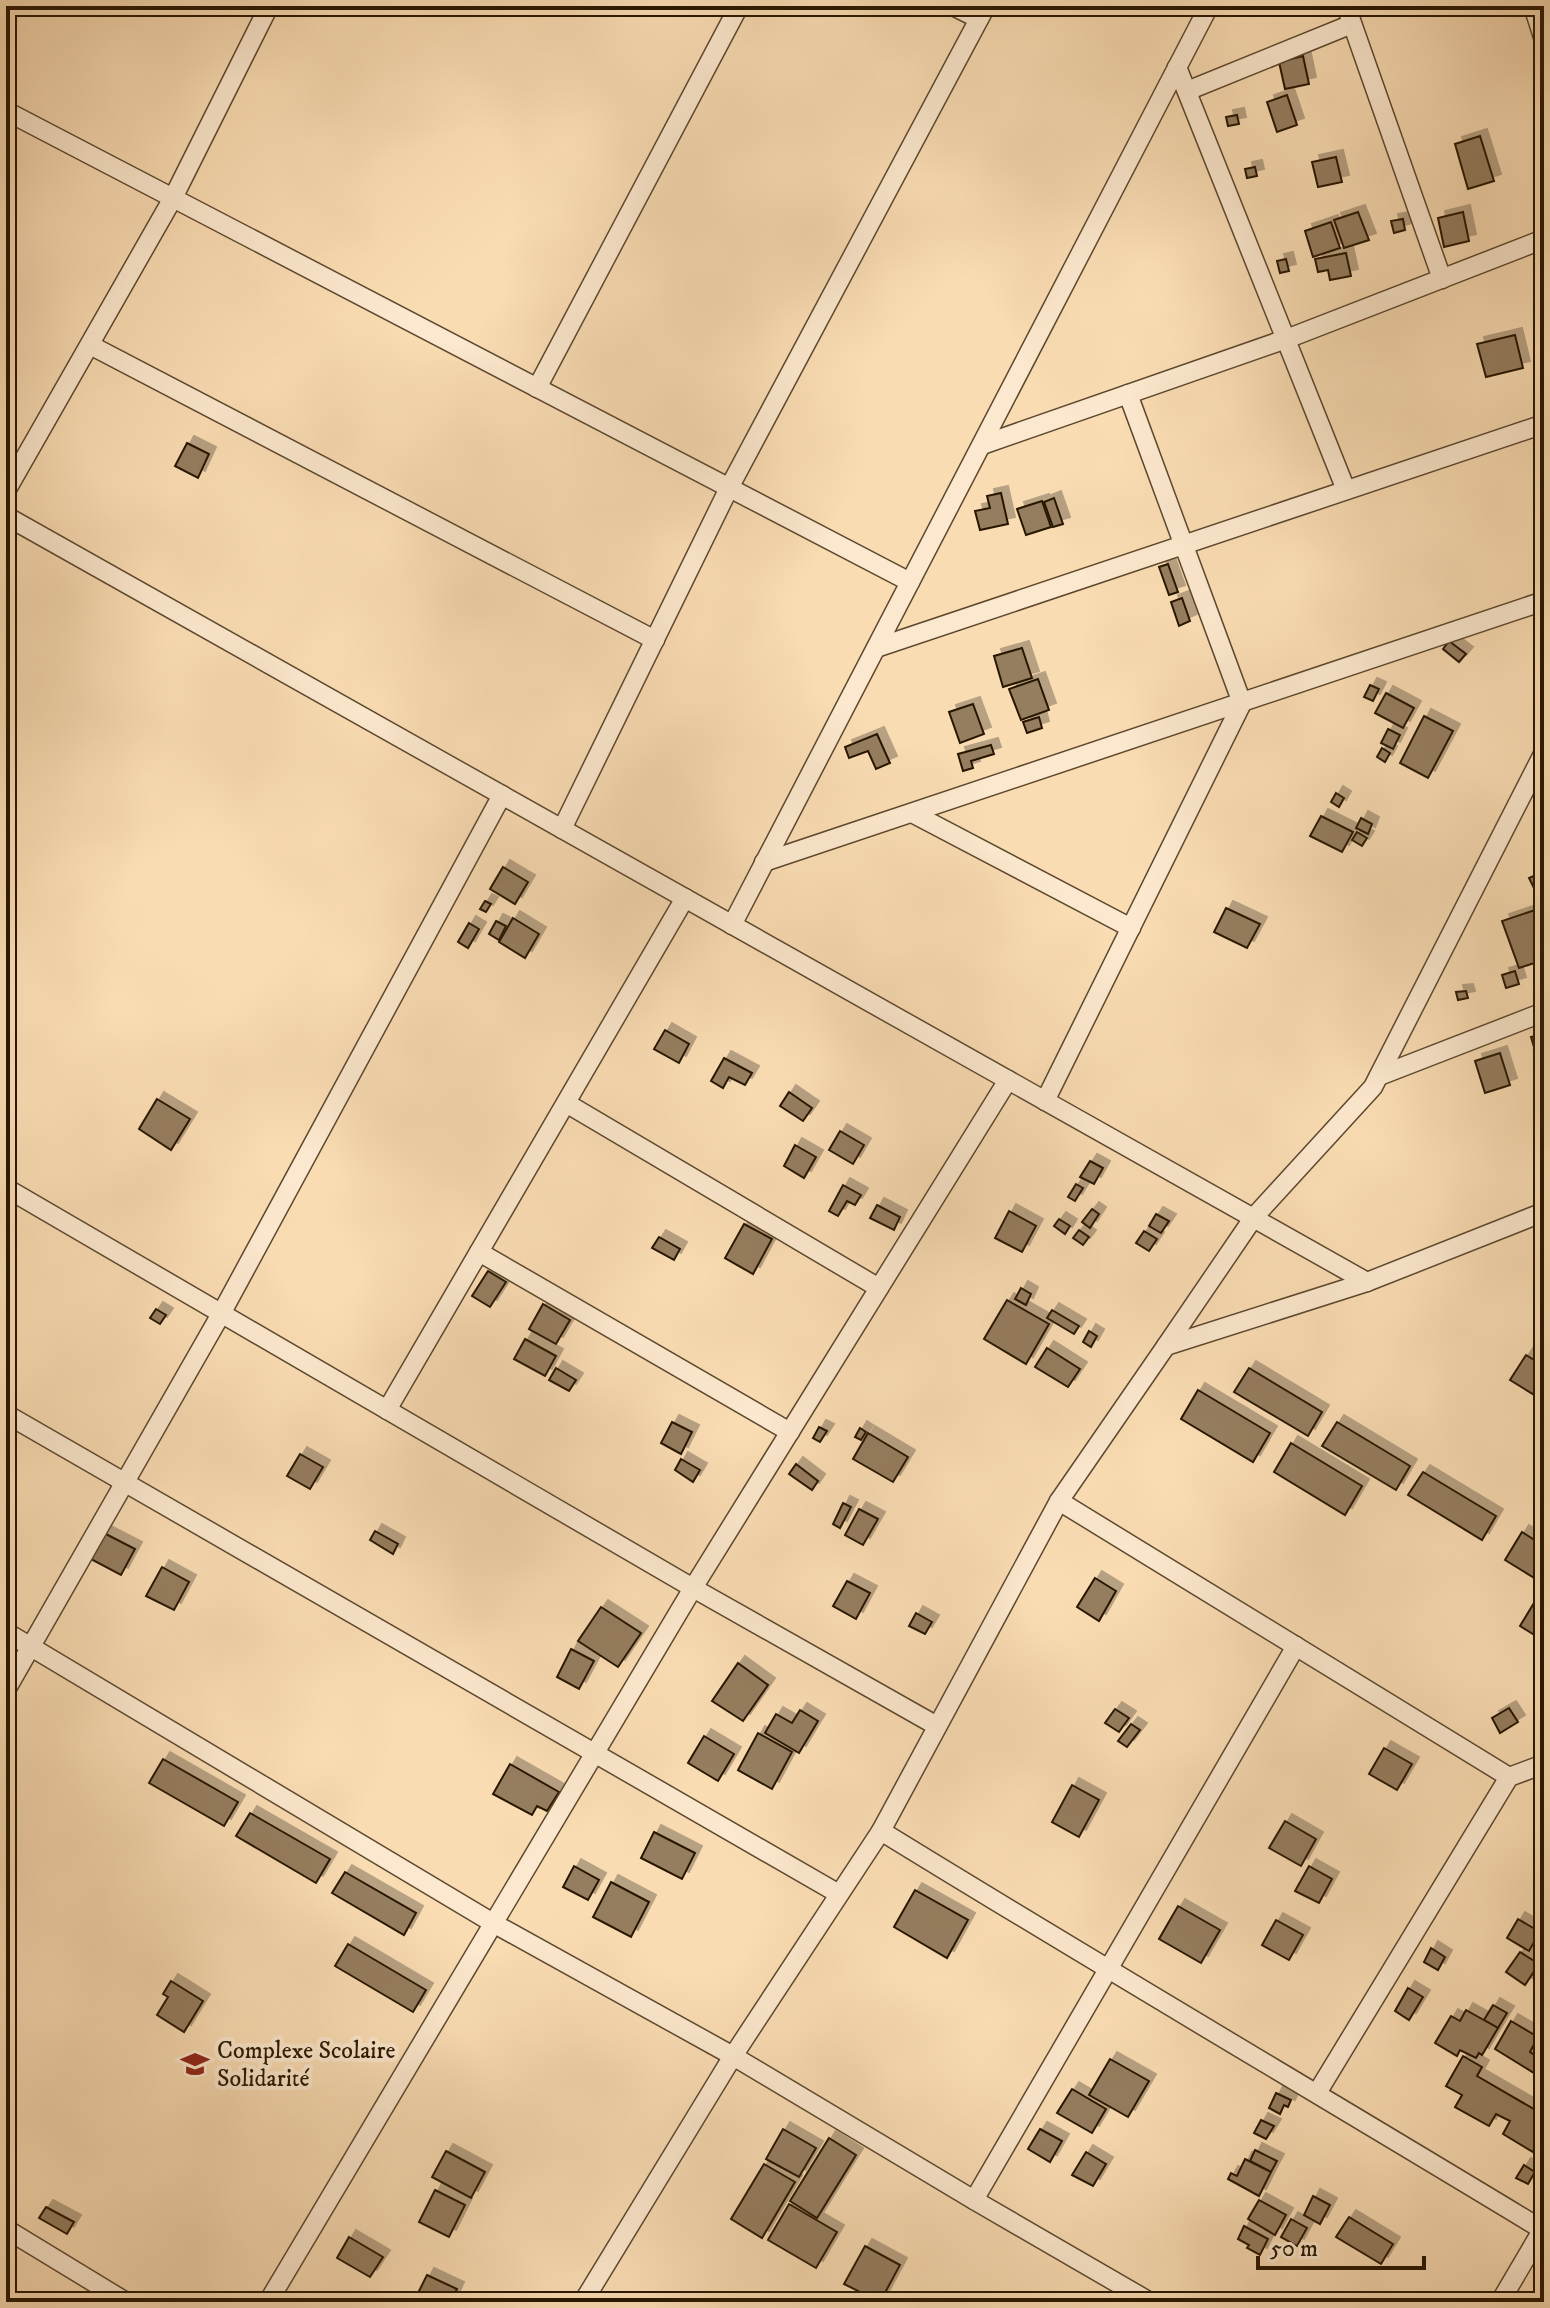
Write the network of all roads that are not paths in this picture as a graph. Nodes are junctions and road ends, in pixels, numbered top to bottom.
1 (269, 6) edge
2 (739, 6) edge
3 (953, 6) edge
4 (1209, 6) edge
5 (1533, 6) edge
6 (983, 13) edge
7 (1349, 15) edge
8 (1544, 40) edge
9 (1177, 67) junction
10 (1187, 91) junction
11 (6, 111) edge
12 (173, 198) junction
13 (1544, 239) edge
14 (1442, 279) junction
15 (1285, 339) junction
16 (90, 345) junction
17 (537, 388) junction
18 (1128, 394) junction
19 (1544, 424) edge
20 (982, 445) junction
21 (729, 488) junction
22 (1346, 490) junction
23 (6, 491) edge
24 (6, 516) edge
25 (1183, 545) junction
26 (910, 582) junction
27 (1544, 601) edge
28 (655, 640) junction
29 (876, 648) junction
30 (1242, 703) junction
31 (1544, 752) edge
32 (502, 795) junction
33 (912, 813) junction
34 (562, 829) junction
35 (764, 862) junction
36 (685, 898) junction
37 (732, 925) junction
38 (1131, 928) junction
39 (1544, 1012) edge
40 (1379, 1076) junction
41 (1008, 1080) junction
42 (1045, 1101) junction
43 (566, 1103) junction
44 (6, 1188) edge
45 (1544, 1212) edge
46 (1254, 1217) junction
47 (479, 1252) junction
48 (1367, 1282) junction
49 (879, 1288) junction
50 (221, 1314) junction
51 (1166, 1346) junction
52 (387, 1410) junction
53 (6, 1414) edge
54 (790, 1432) junction
55 (125, 1483) junction
56 (1059, 1501) junction
57 (693, 1588) junction
58 (6, 1632) edge
59 (1296, 1646) junction
60 (31, 1647) junction
61 (6, 1690) edge
62 (937, 1726) junction
63 (595, 1753) junction
64 (1544, 1764) edge
65 (1509, 1777) junction
66 (881, 1831) junction
67 (839, 1894) junction
68 (493, 1923) junction
69 (1107, 1970) junction
70 (733, 2056) junction
71 (1317, 2093) junction
72 (974, 2200) junction
73 (1543, 2228) edge
74 (6, 2229) edge
75 (126, 2302) edge
76 (268, 2302) edge
77 (583, 2302) edge
78 (1150, 2302) edge
79 (1500, 2302) edge

1 - 12 street
2 - 17 street
3 - 6 street
4 - 9 street
5 - 8 street
6 - 21 street
7 - 10 street
7 - 14 street
9 - 10 street
9 - 20 street
10 - 15 street
11 - 12 street
12 - 16 street
12 - 17 street
13 - 14 street
14 - 15 street
15 - 18 street
15 - 22 street
16 - 23 street
16 - 28 street
17 - 21 street
18 - 20 street
18 - 25 street
19 - 22 street
20 - 26 street
21 - 26 street
21 - 28 street
22 - 25 street
24 - 32 street
25 - 29 street
25 - 30 street
26 - 29 street
27 - 30 street
28 - 34 street
29 - 35 street
30 - 33 street
30 - 38 street
31 - 40 street
32 - 34 street
32 - 50 street
33 - 35 street
33 - 38 street
34 - 36 street
35 - 37 street
36 - 37 street
36 - 43 street
37 - 41 street
38 - 42 street
39 - 40 street
40 - 46 street
41 - 42 street
41 - 49 street
42 - 46 street
43 - 47 street
43 - 49 street
44 - 50 street
45 - 48 street
46 - 48 street
46 - 51 street
47 - 52 street
47 - 54 street
48 - 51 street
49 - 54 street
50 - 52 street
50 - 55 street
51 - 56 street
52 - 57 street
53 - 55 street
54 - 57 street
55 - 60 street
55 - 63 street
56 - 59 street
56 - 62 street
57 - 62 street
57 - 63 street
58 - 60 street
59 - 65 street
59 - 69 street
60 - 61 street
60 - 68 street
62 - 66 street
63 - 67 street
63 - 68 street
64 - 65 street
65 - 71 street
66 - 67 street
66 - 69 street
67 - 70 street
68 - 70 street
68 - 76 street
69 - 71 street
69 - 72 street
70 - 72 street
70 - 77 street
71 - 73 street
72 - 78 street
73 - 79 street
74 - 75 street

